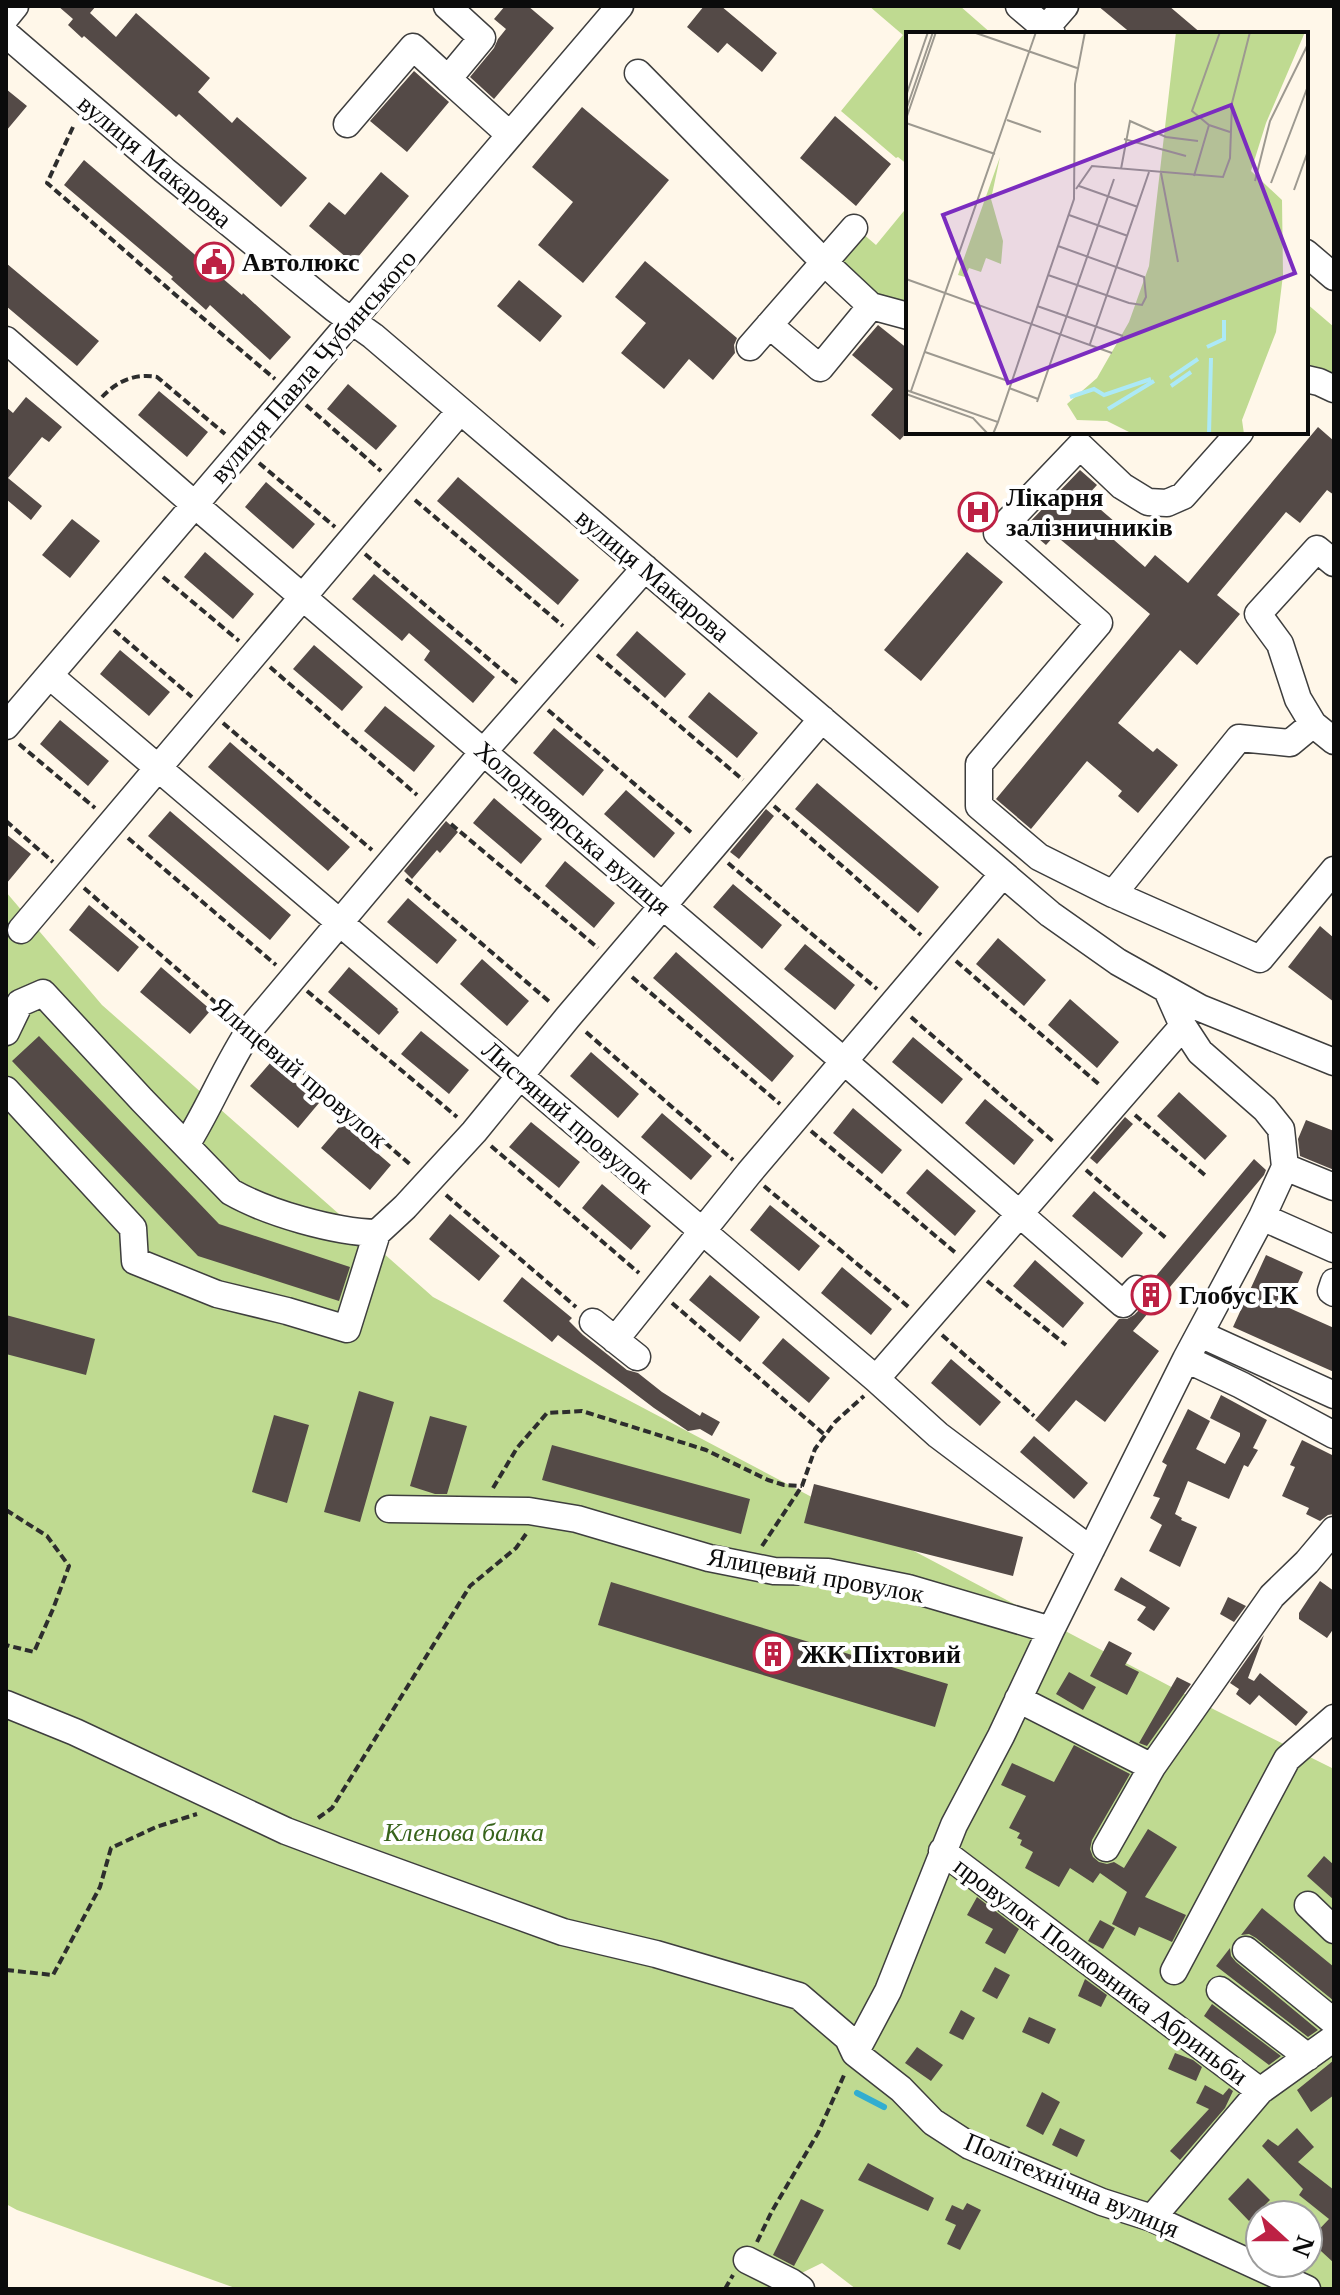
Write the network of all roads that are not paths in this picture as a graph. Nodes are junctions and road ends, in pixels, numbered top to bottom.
1 (15, 6) edge
2 (447, 6) edge
3 (620, 6) edge
4 (1019, 6) edge
5 (1065, 6) edge
6 (6, 17) edge
7 (1048, 31) edge
8 (6, 34) edge
9 (638, 73) dead end
10 (448, 79) junction
11 (347, 124) dead end
12 (510, 135) junction
13 (854, 228) dead end
14 (1308, 255) edge
15 (824, 262) junction
16 (1334, 277) edge
17 (871, 306) junction
18 (906, 315) edge
19 (353, 320) junction
20 (769, 325) junction
21 (6, 340) edge
22 (750, 347) dead end
23 (1308, 379) edge
24 (1334, 389) edge
25 (460, 411) junction
26 (1238, 434) edge
27 (1073, 439) edge
28 (194, 504) junction
29 (1334, 563) edge
30 (645, 568) junction
31 (302, 597) junction
32 (50, 676) junction
33 (822, 719) junction
34 (1313, 724) junction
35 (12, 734) edge
36 (1334, 741) edge
37 (484, 751) junction
38 (158, 767) junction
39 (1334, 870) edge
40 (1003, 874) junction
41 (1113, 894) junction
42 (663, 907) junction
43 (339, 921) junction
44 (21, 930) dead end
45 (1167, 990) junction
46 (1183, 1026) junction
47 (6, 1032) edge
48 (845, 1062) junction
49 (1334, 1062) edge
50 (521, 1076) junction
51 (6, 1090) edge
52 (186, 1145) junction
53 (1285, 1167) junction
54 (1334, 1187) edge
55 (1020, 1213) junction
56 (1262, 1217) junction
57 (701, 1231) junction
58 (377, 1233) junction
59 (1334, 1249) edge
60 (1334, 1282) edge
61 (1137, 1289) dead end
62 (1334, 1293) edge
63 (593, 1322) road end
64 (1200, 1334) junction
65 (615, 1340) junction
66 (637, 1357) dead end
67 (1186, 1359) junction
68 (876, 1379) junction
69 (1334, 1395) edge
70 (1334, 1435) edge
71 (389, 1509) dead end
72 (1334, 1530) edge
73 (1091, 1550) junction
74 (1051, 1630) junction
75 (1018, 1699) junction
76 (6, 1704) edge
77 (1334, 1718) edge
78 (1152, 1767) junction
79 (1106, 1848) dead end
80 (942, 1851) junction
81 (1308, 1905) dead end
82 (1334, 1930) edge
83 (1246, 1950) dead end
84 (1174, 1971) dead end
85 (1220, 1990) dead end
86 (1334, 2022) edge
87 (1334, 2038) edge
88 (855, 2053) junction
89 (1308, 2057) junction
90 (1260, 2091) junction
91 (1152, 2218) junction
92 (747, 2260) road end
93 (801, 2289) edge
94 (1307, 2289) edge

1 - 6 street
2 - 10 street
3 - 12 street, вулиця Павла Чубинського
4 - 7 street
5 - 7 street
8 - 19 street, вулиця Макарова
9 - 15 street
10 - 11 street
10 - 12 street
12 - 19 street, вулиця Павла Чубинського
13 - 15 street
14 - 16 street
15 - 17 street
15 - 20 street
17 - 18 street
17 - 20 street
19 - 25 street, вулиця Макарова
19 - 28 street, вулиця Павла Чубинського
20 - 22 street
21 - 28 street, Холодноярська вулиця
23 - 24 street
25 - 30 street, вулиця Макарова
25 - 31 street
26 - 27 street
27 - 41 street
28 - 31 street, Холодноярська вулиця
28 - 32 street, вулиця Павла Чубинського
29 - 34 street
30 - 33 street, вулиця Макарова
30 - 37 street
31 - 37 street, Холодноярська вулиця
31 - 38 street
32 - 35 street, вулиця Павла Чубинського
32 - 38 street, Листяний провулок
33 - 40 street, вулиця Макарова
33 - 42 street
34 - 36 street
34 - 41 street
37 - 42 street, Холодноярська вулиця
37 - 43 street
38 - 43 street, Листяний провулок
38 - 44 street
39 - 41 street
40 - 45 street, вулиця Макарова
40 - 48 street
42 - 48 street, Холодноярська вулиця
42 - 50 street
43 - 50 street, Листяний провулок
43 - 52 street
45 - 46 street
45 - 49 street, вулиця Макарова
46 - 53 street
46 - 55 street
47 - 52 street
48 - 55 street, Холодноярська вулиця
48 - 57 street
50 - 57 street, Листяний провулок
50 - 58 street
51 - 58 street
52 - 58 street
53 - 54 street
53 - 56 street, провулок Полковника Абриньби
55 - 61 street, Холодноярська вулиця
55 - 68 street
56 - 59 street
56 - 64 street, провулок Полковника Абриньби
57 - 65 street
57 - 68 street, Листяний провулок
60 - 62 street
63 - 65 street
64 - 67 street, провулок Полковника Абриньби
64 - 69 street
65 - 66 street
67 - 70 street
67 - 73 street, провулок Полковника Абриньби
68 - 73 street, Листяний провулок
71 - 74 street, Ялицевий провулок
72 - 78 street
73 - 74 street, провулок Полковника Абриньби
74 - 75 street, провулок Полковника Абриньби
75 - 78 street
75 - 80 street, провулок Полковника Абриньби
76 - 88 street, Політехнічна вулиця
77 - 84 street, провулок Полковника Абриньби
78 - 79 street
80 - 88 street, провулок Полковника Абриньби
80 - 90 street, провулок Полковника Абриньби
81 - 82 street
83 - 86 street
85 - 89 street
87 - 89 street
88 - 91 street, Політехнічна вулиця
89 - 90 street
90 - 91 street
91 - 94 street, Політехнічна вулиця
92 - 93 street

